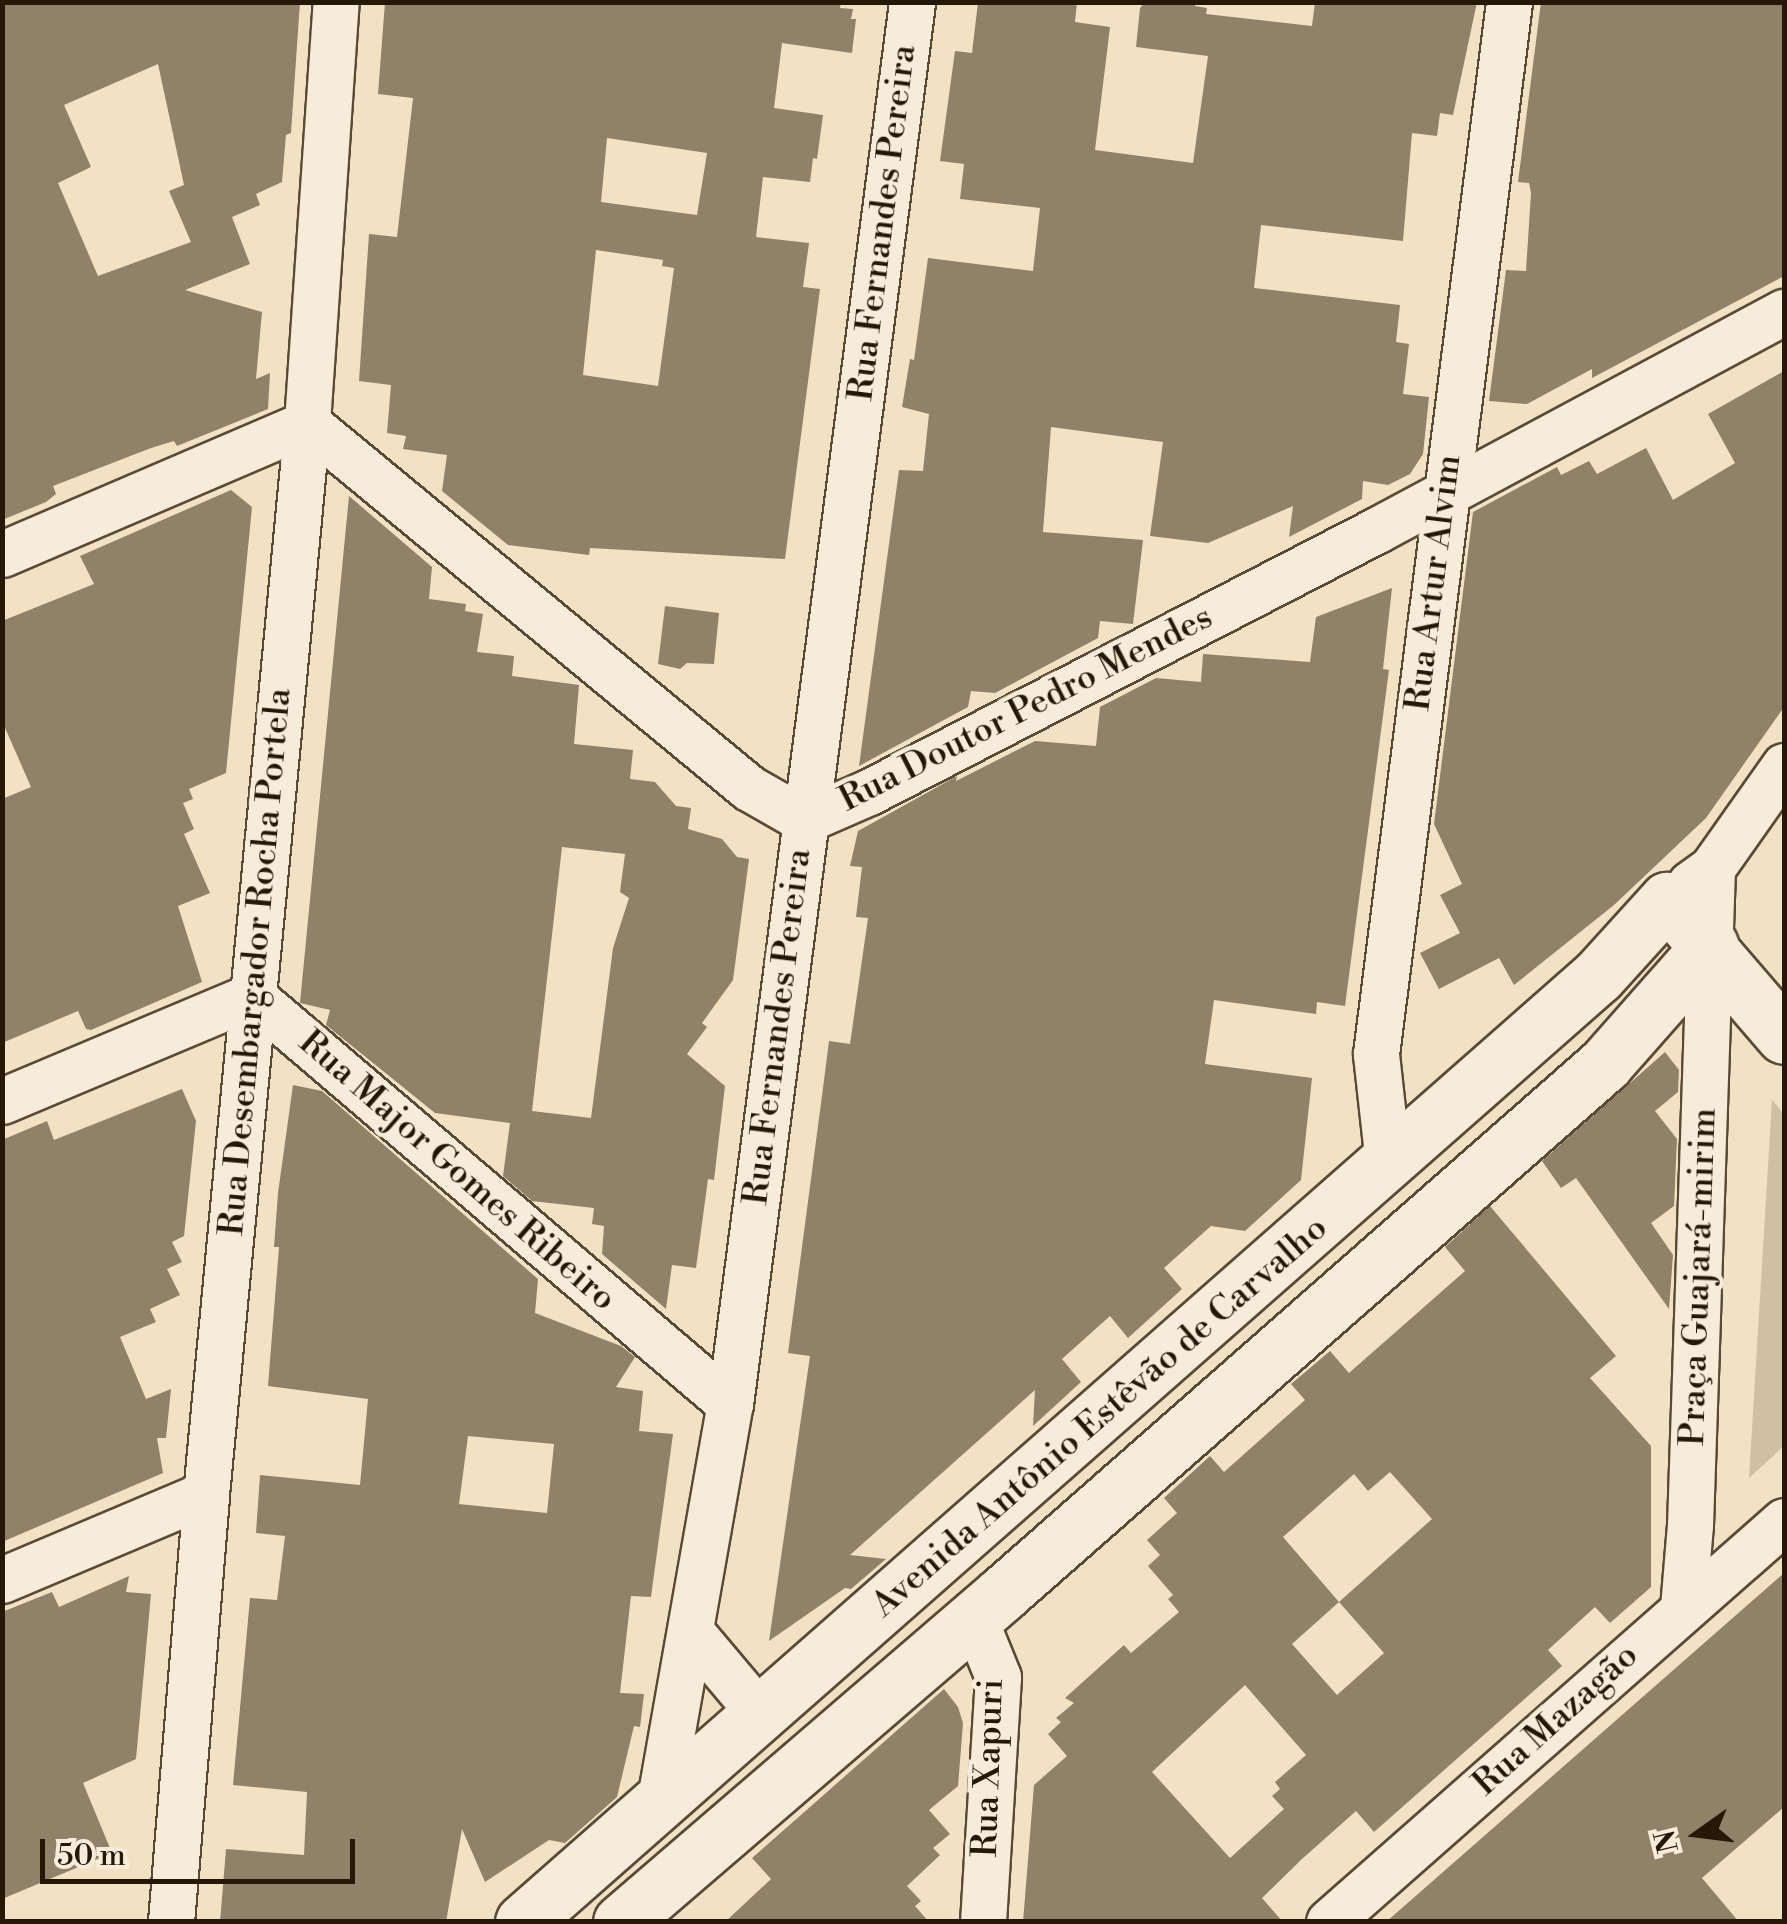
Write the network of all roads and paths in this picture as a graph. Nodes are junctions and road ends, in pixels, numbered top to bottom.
1 (336, 2) edge
2 (912, 2) edge
3 (1509, 2) edge
4 (1784, 312) edge
5 (307, 423) junction
6 (1444, 493) junction
7 (2, 554) edge
8 (1784, 766) edge
9 (805, 820) junction
10 (1712, 868) junction
11 (1666, 900) junction
12 (1710, 946) junction
13 (252, 996) junction
14 (1784, 1036) edge
15 (2, 1101) edge
16 (1388, 1163) junction
17 (730, 1404) junction
18 (206, 1494) junction
19 (1784, 1521) edge
20 (2, 1580) edge
21 (1683, 1608) junction
22 (974, 1618) junction
23 (692, 1633) junction
24 (761, 1716) junction
25 (653, 1810) junction
26 (690, 1861) junction
27 (572, 1877) junction
28 (171, 1922) edge
29 (523, 1922) edge
30 (613, 1922) edge
31 (621, 1922) edge
32 (983, 1922) edge
33 (1329, 1922) edge

1 - 5 street, Rua Desembargador Rocha Portela
2 - 9 street, Rua Fernandes Pereira
3 - 6 street, Rua Artur Alvim
4 - 6 street, Rua Doutor Pedro Mendes
5 - 7 street
5 - 9 street, Rua Doutor Pedro Mendes
5 - 13 street, Rua Desembargador Rocha Portela
6 - 9 street, Rua Doutor Pedro Mendes
6 - 16 street, Rua Artur Alvim
8 - 10 street
9 - 17 street, Rua Fernandes Pereira
10 - 11 street
10 - 12 street, Praça Guajará-mirim
11 - 12 street
11 - 16 street, Avenida Antônio Estêvão de Carvalho
12 - 14 street
12 - 21 street, Praça Guajará-mirim
12 - 22 street, Avenida Antônio Estêvão de Carvalho
13 - 15 street
13 - 17 street, Rua Major Gomes Ribeiro
13 - 18 street, Rua Desembargador Rocha Portela
16 - 24 street, Avenida Antônio Estêvão de Carvalho
17 - 23 street, Rua Fernandes Pereira
18 - 20 street
18 - 28 street, Rua Desembargador Rocha Portela
19 - 21 street, Rua Mazagão
21 - 33 street, Rua Mazagão
22 - 26 street, Avenida Antônio Estêvão de Carvalho
22 - 32 street, Rua Xapuri
23 - 24 street
23 - 25 street, Rua Fernandes Pereira
24 - 25 street, Avenida Antônio Estêvão de Carvalho
25 - 26 street
25 - 27 street, Avenida Antônio Estêvão de Carvalho
26 - 31 street, Avenida Antônio Estêvão de Carvalho
27 - 29 street, Avenida Antônio Estêvão de Carvalho
27 - 30 street

